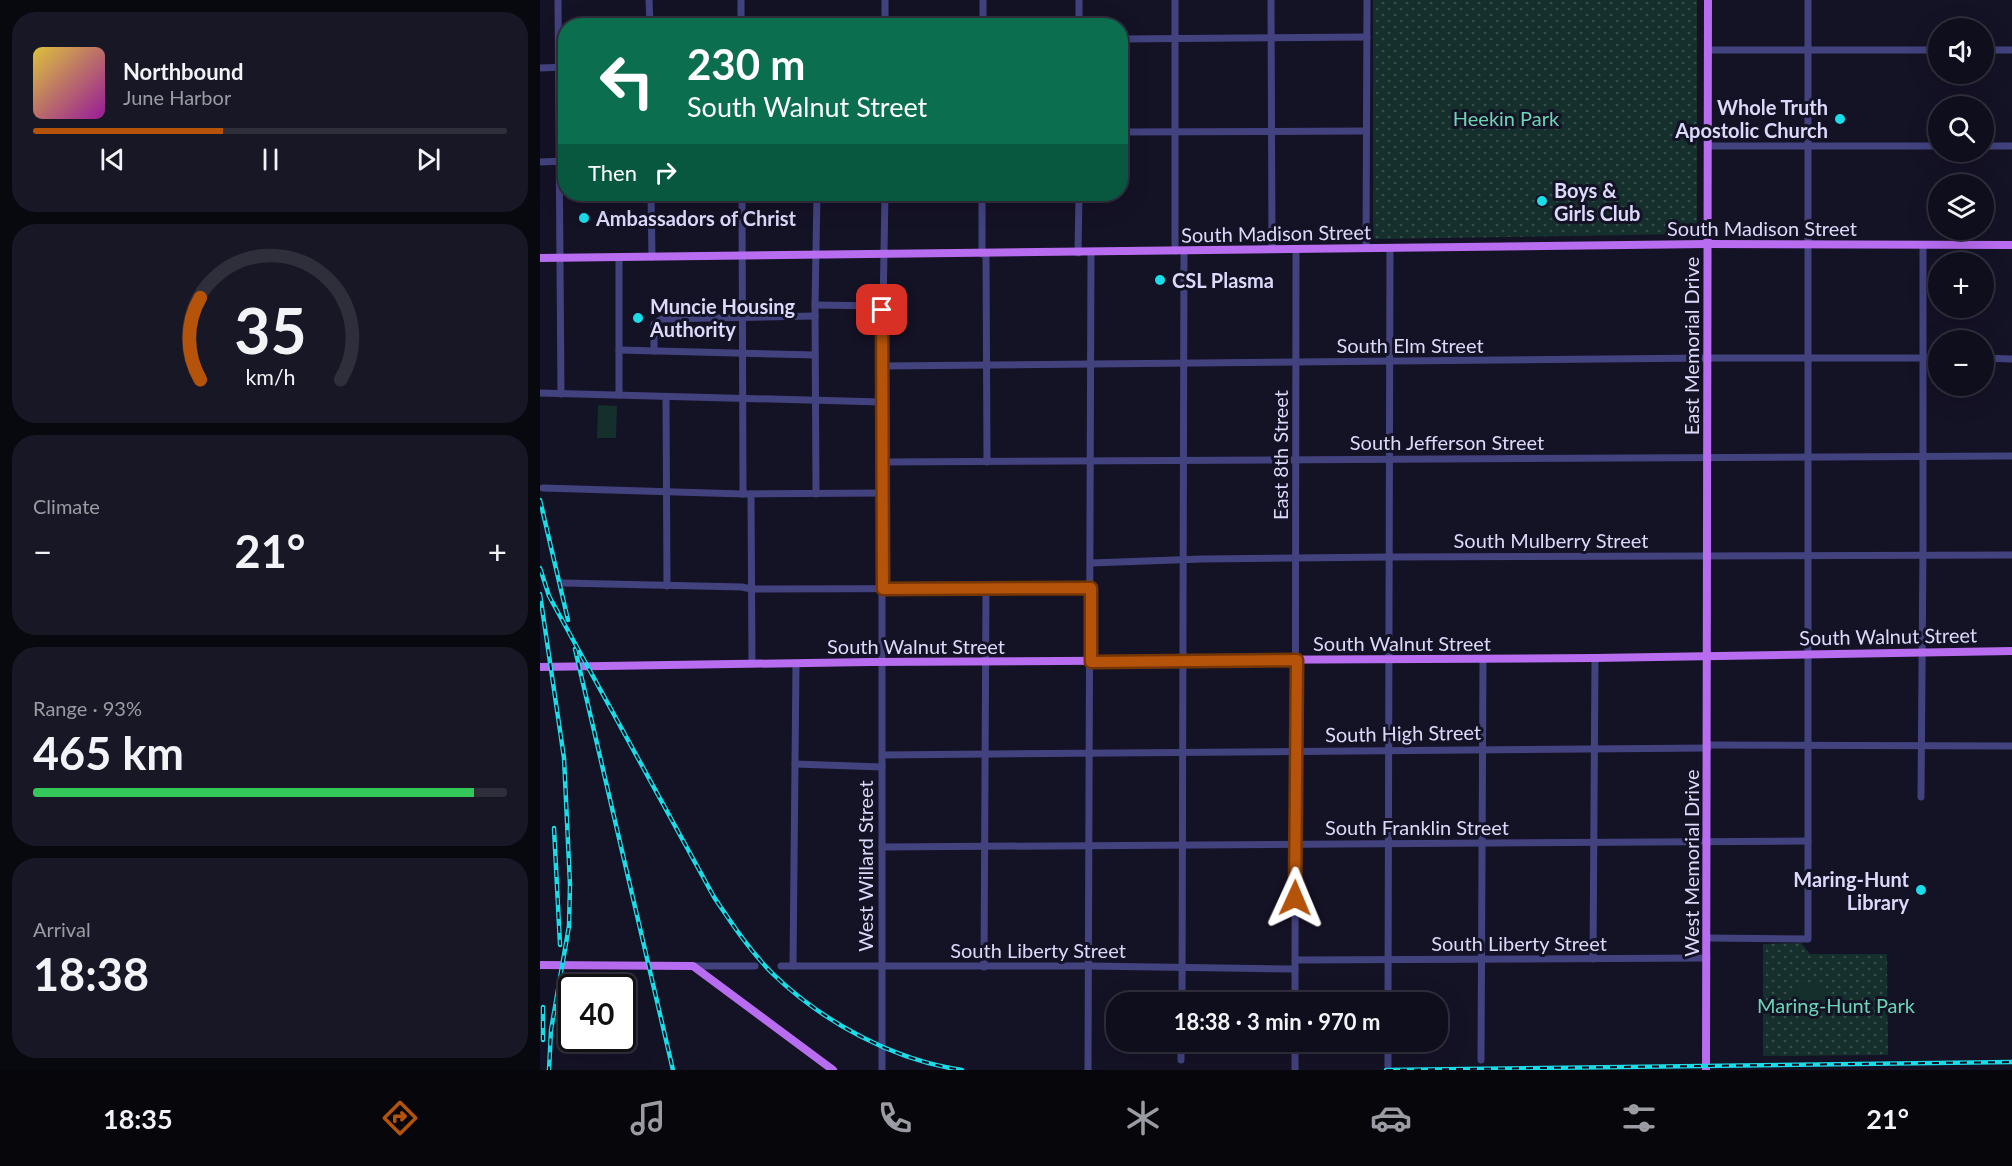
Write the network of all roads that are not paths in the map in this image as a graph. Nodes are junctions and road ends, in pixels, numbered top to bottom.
1 (558, 0) edge
2 (649, 0) edge
3 (741, 0) edge
4 (885, 0) edge
5 (983, 0) edge
6 (1078, 0) edge
7 (1175, 0) edge
8 (1271, 0) edge
9 (1367, 0) edge
10 (1708, 0) edge
11 (1808, 0) edge
12 (559, 18) edge
13 (650, 18) edge
14 (741, 18) edge
15 (885, 18) edge
16 (983, 18) edge
17 (1079, 18) edge
18 (1175, 38) junction
19 (1271, 38) junction
20 (1367, 38) junction
21 (1128, 39) edge
22 (1708, 50) junction
23 (1808, 50) junction
24 (1928, 50) edge
25 (1994, 50) edge
26 (2012, 50) edge
27 (540, 68) edge
28 (558, 68) edge
29 (1176, 131) junction
30 (1272, 131) junction
31 (1366, 131) junction
32 (1128, 132) edge
33 (1708, 146) junction
34 (1928, 146) edge
35 (1994, 146) edge
36 (2012, 146) edge
37 (1808, 147) junction
38 (558, 161) edge
39 (540, 162) edge
40 (562, 201) edge
41 (651, 201) edge
42 (742, 201) edge
43 (817, 201) edge
44 (885, 201) edge
45 (982, 201) edge
46 (1079, 201) edge
47 (1707, 244) junction
48 (1808, 245) junction
49 (1923, 245) junction
50 (2012, 245) edge
51 (1366, 248) junction
52 (1390, 248) junction
53 (1272, 249) junction
54 (1296, 249) junction
55 (1179, 251) junction
56 (1091, 252) junction
57 (984, 253) junction
58 (1078, 253) junction
59 (816, 255) junction
60 (883, 255) junction
61 (743, 256) junction
62 (652, 257) junction
63 (540, 258) edge
64 (561, 258) junction
65 (619, 258) junction
66 (815, 305) junction
67 (882, 306) junction
68 (815, 316) junction
69 (743, 318) junction
70 (619, 350) junction
71 (654, 351) junction
72 (743, 353) junction
73 (815, 355) junction
74 (1708, 358) junction
75 (1808, 358) junction
76 (1923, 358) junction
77 (1928, 358) edge
78 (1994, 358) edge
79 (2012, 359) edge
80 (1389, 361) junction
81 (1296, 362) junction
82 (1091, 363) junction
83 (1184, 363) junction
84 (986, 364) junction
85 (882, 366) junction
86 (540, 393) edge
87 (561, 394) junction
88 (619, 395) junction
89 (666, 397) junction
90 (743, 399) junction
91 (815, 402) junction
92 (882, 402) junction
93 (1808, 456) junction
94 (1923, 456) junction
95 (2012, 456) edge
96 (1708, 457) junction
97 (1389, 458) junction
98 (1184, 460) junction
99 (1297, 460) junction
100 (1091, 461) junction
101 (882, 462) junction
102 (987, 462) junction
103 (543, 489) dead end
104 (667, 493) junction
105 (882, 493) junction
106 (747, 494) junction
107 (816, 494) junction
108 (1808, 554) junction
109 (1708, 555) junction
110 (1923, 555) junction
111 (2012, 555) edge
112 (1389, 557) junction
113 (1297, 558) junction
114 (1184, 560) junction
115 (1091, 563) junction
116 (563, 584) dead end
117 (667, 586) junction
118 (751, 588) junction
119 (986, 588) junction
120 (1091, 588) junction
121 (883, 589) junction
122 (2012, 651) edge
123 (1922, 653) junction
124 (1808, 654) junction
125 (1708, 656) junction
126 (1595, 658) junction
127 (1390, 659) junction
128 (1483, 659) junction
129 (1297, 660) junction
130 (1184, 661) junction
131 (985, 662) junction
132 (1091, 662) junction
133 (882, 663) junction
134 (752, 664) junction
135 (796, 664) junction
136 (540, 667) edge
137 (1808, 745) junction
138 (1921, 746) junction
139 (2012, 746) edge
140 (1708, 747) junction
141 (1483, 749) junction
142 (1594, 749) junction
143 (1296, 751) junction
144 (1389, 751) junction
145 (1184, 752) junction
146 (1090, 753) junction
147 (882, 755) junction
148 (985, 756) junction
149 (795, 764) junction
150 (882, 767) junction
151 (1921, 797) dead end
152 (1708, 842) junction
153 (1808, 842) junction
154 (1389, 843) junction
155 (1483, 843) junction
156 (1594, 843) junction
157 (1296, 844) junction
158 (1183, 845) junction
159 (985, 846) junction
160 (1090, 846) junction
161 (882, 847) junction
162 (1707, 938) junction
163 (1707, 958) junction
164 (1482, 959) junction
165 (1593, 959) junction
166 (1295, 960) junction
167 (1388, 960) junction
168 (540, 964) edge
169 (693, 966) junction
170 (755, 966) dead end
171 (781, 966) dead end
172 (793, 966) junction
173 (1089, 966) junction
174 (882, 967) junction
175 (984, 967) junction
176 (1182, 968) junction
177 (1295, 969) junction
178 (1182, 992) edge
179 (1295, 992) edge
180 (1388, 992) edge
181 (1181, 1052) edge
182 (1295, 1052) edge
183 (1388, 1052) edge
184 (1181, 1060) dead end
185 (1481, 1060) dead end
186 (1388, 1066) dead end
187 (833, 1070) edge
188 (882, 1070) edge
189 (1088, 1070) edge
190 (1295, 1070) edge
191 (1706, 1070) edge

1 - 12 street
2 - 13 street
3 - 14 street
4 - 15 street
5 - 16 street
6 - 17 street
7 - 18 street
8 - 19 street
9 - 20 street
10 - 22 main road, East Memorial Drive
11 - 23 street
18 - 19 street
18 - 21 street
18 - 29 street
19 - 20 street
19 - 30 street
20 - 31 street
22 - 23 street
22 - 33 main road, East Memorial Drive
23 - 24 street
23 - 37 street
25 - 26 street
27 - 28 street
29 - 30 street
29 - 32 street
29 - 55 street
30 - 31 street
30 - 53 street
31 - 51 street
33 - 37 street
33 - 47 main road, East Memorial Drive
34 - 37 street
35 - 36 street
37 - 48 street
38 - 39 street
40 - 64 street
41 - 62 street
42 - 61 street
43 - 59 street
44 - 60 street, West Willard Street
45 - 57 street
46 - 58 street
47 - 48 main road, South Madison Street
47 - 52 main road, South Madison Street
47 - 74 main road, East Memorial Drive
48 - 49 main road, South Madison Street
48 - 75 street
49 - 50 main road, South Madison Street
49 - 76 street
51 - 52 main road, South Madison Street
51 - 54 main road, South Madison Street
52 - 80 street
53 - 54 main road, South Madison Street
53 - 55 main road, South Madison Street
54 - 81 street, East 8th Street
55 - 56 main road, South Madison Street
55 - 83 street
56 - 58 main road, South Madison Street
56 - 82 street
57 - 58 main road, South Madison Street
57 - 60 main road, South Madison Street
57 - 84 street
59 - 60 main road, South Madison Street
59 - 61 main road, South Madison Street
59 - 66 street
60 - 67 street, West Willard Street
61 - 62 main road, South Madison Street
61 - 69 street
62 - 65 main road, South Madison Street
63 - 64 main road, South Madison Street
64 - 65 main road, South Madison Street
64 - 87 street
65 - 70 street
66 - 67 street
66 - 68 street
67 - 85 street, West Willard Street
68 - 69 street
68 - 73 street
69 - 71 street
69 - 72 street
70 - 71 street
70 - 88 street
71 - 72 street
72 - 73 street
72 - 90 street
73 - 91 street
74 - 75 street, South Elm Street
74 - 80 street, South Elm Street
74 - 96 main road, East Memorial Drive
75 - 76 street, South Elm Street
75 - 93 street
76 - 77 street, South Elm Street
76 - 94 street
78 - 79 street
80 - 81 street, South Elm Street
80 - 97 street
81 - 83 street, South Elm Street
81 - 99 street, East 8th Street
82 - 83 street, South Elm Street
82 - 84 street, South Elm Street
82 - 100 street
83 - 98 street
84 - 85 street, South Elm Street
84 - 102 street
85 - 92 street, West Willard Street
86 - 87 street
87 - 88 street
88 - 89 street
89 - 90 street
89 - 104 street
90 - 91 street
90 - 106 street
91 - 92 street
91 - 107 street
92 - 101 street, West Willard Street
93 - 94 street, South Jefferson Street
93 - 96 street, South Jefferson Street
93 - 108 street
94 - 95 street, South Jefferson Street
94 - 110 street
96 - 97 street, South Jefferson Street
96 - 109 main road, East Memorial Drive
97 - 99 street, South Jefferson Street
97 - 112 street
98 - 99 street, South Jefferson Street
98 - 100 street, South Jefferson Street
98 - 114 street
99 - 113 street, East 8th Street
100 - 102 street, South Jefferson Street
100 - 115 street
101 - 102 street, South Jefferson Street
101 - 105 street, West Willard Street
103 - 104 street
104 - 106 street
104 - 117 street
105 - 107 street
105 - 121 street, West Willard Street
106 - 107 street
106 - 118 street
108 - 109 street, South Mulberry Street
108 - 110 street, South Mulberry Street
108 - 124 street
109 - 112 street, South Mulberry Street
109 - 125 main road, East Memorial Drive
110 - 111 street, South Mulberry Street
110 - 123 street
112 - 113 street, South Mulberry Street
112 - 127 street
113 - 114 street, South Mulberry Street
113 - 129 street, East 8th Street
114 - 115 street, South Mulberry Street
114 - 130 street
115 - 120 street
116 - 117 street
117 - 118 street
118 - 121 street
118 - 134 street
119 - 120 street
119 - 121 street
119 - 131 street
120 - 132 street
121 - 133 street, West Willard Street
122 - 123 main road, South Walnut Street
123 - 124 main road, South Walnut Street
123 - 138 street
124 - 125 main road, South Walnut Street
124 - 137 street
125 - 126 main road, South Walnut Street
125 - 140 main road, West Memorial Drive
126 - 128 main road, South Walnut Street
126 - 142 street
127 - 128 main road, South Walnut Street
127 - 129 main road, South Walnut Street
127 - 144 street
128 - 141 street
129 - 130 main road, South Walnut Street
129 - 143 street, East 8th Street
130 - 132 main road, South Walnut Street
130 - 145 street
131 - 132 main road, South Walnut Street
131 - 133 main road, South Walnut Street
131 - 148 street
132 - 146 street
133 - 135 main road, South Walnut Street
133 - 147 street, West Willard Street
134 - 135 main road, South Walnut Street
134 - 136 main road, South Walnut Street
135 - 149 street
137 - 138 street, South High Street
137 - 140 street, South High Street
137 - 153 street
138 - 139 street, South High Street
138 - 151 street
140 - 142 street, South High Street
140 - 152 main road, West Memorial Drive
141 - 142 street, South High Street
141 - 144 street, South High Street
141 - 155 street
142 - 156 street
143 - 144 street, South High Street
143 - 145 street, South High Street
143 - 157 street, East 8th Street
144 - 154 street
145 - 146 street, South High Street
145 - 158 street
146 - 148 street, South High Street
146 - 160 street
147 - 148 street, South High Street
147 - 150 street, West Willard Street
148 - 159 street
149 - 150 street
149 - 172 street
150 - 161 street, West Willard Street
152 - 153 street, South Franklin Street
152 - 156 street, South Franklin Street
152 - 162 main road, West Memorial Drive
153 - 162 street
154 - 155 street, South Franklin Street
154 - 157 street, South Franklin Street
154 - 167 street
155 - 156 street, South Franklin Street
155 - 164 street
156 - 165 street
157 - 158 street, South Franklin Street
157 - 166 street, East 8th Street
158 - 160 street, South Franklin Street
158 - 176 street
159 - 160 street, South Franklin Street
159 - 161 street, South Franklin Street
159 - 175 street
160 - 173 street
161 - 174 street, West Willard Street
162 - 163 main road, West Memorial Drive
163 - 165 street, South Liberty Street
163 - 191 main road, West Memorial Drive
164 - 165 street, South Liberty Street
164 - 167 street, South Liberty Street
164 - 185 street
166 - 167 street, South Liberty Street
166 - 177 street, East 8th Street
167 - 180 street
168 - 169 main road
169 - 170 street
169 - 187 main road
171 - 172 street, South Liberty Street
172 - 174 street, South Liberty Street
173 - 175 street, South Liberty Street
173 - 176 street, South Liberty Street
173 - 189 street
174 - 175 street, South Liberty Street
174 - 188 street, West Willard Street
176 - 177 street, South Liberty Street
176 - 178 street
177 - 179 street, East 8th Street
181 - 184 street
182 - 190 street
183 - 186 street

